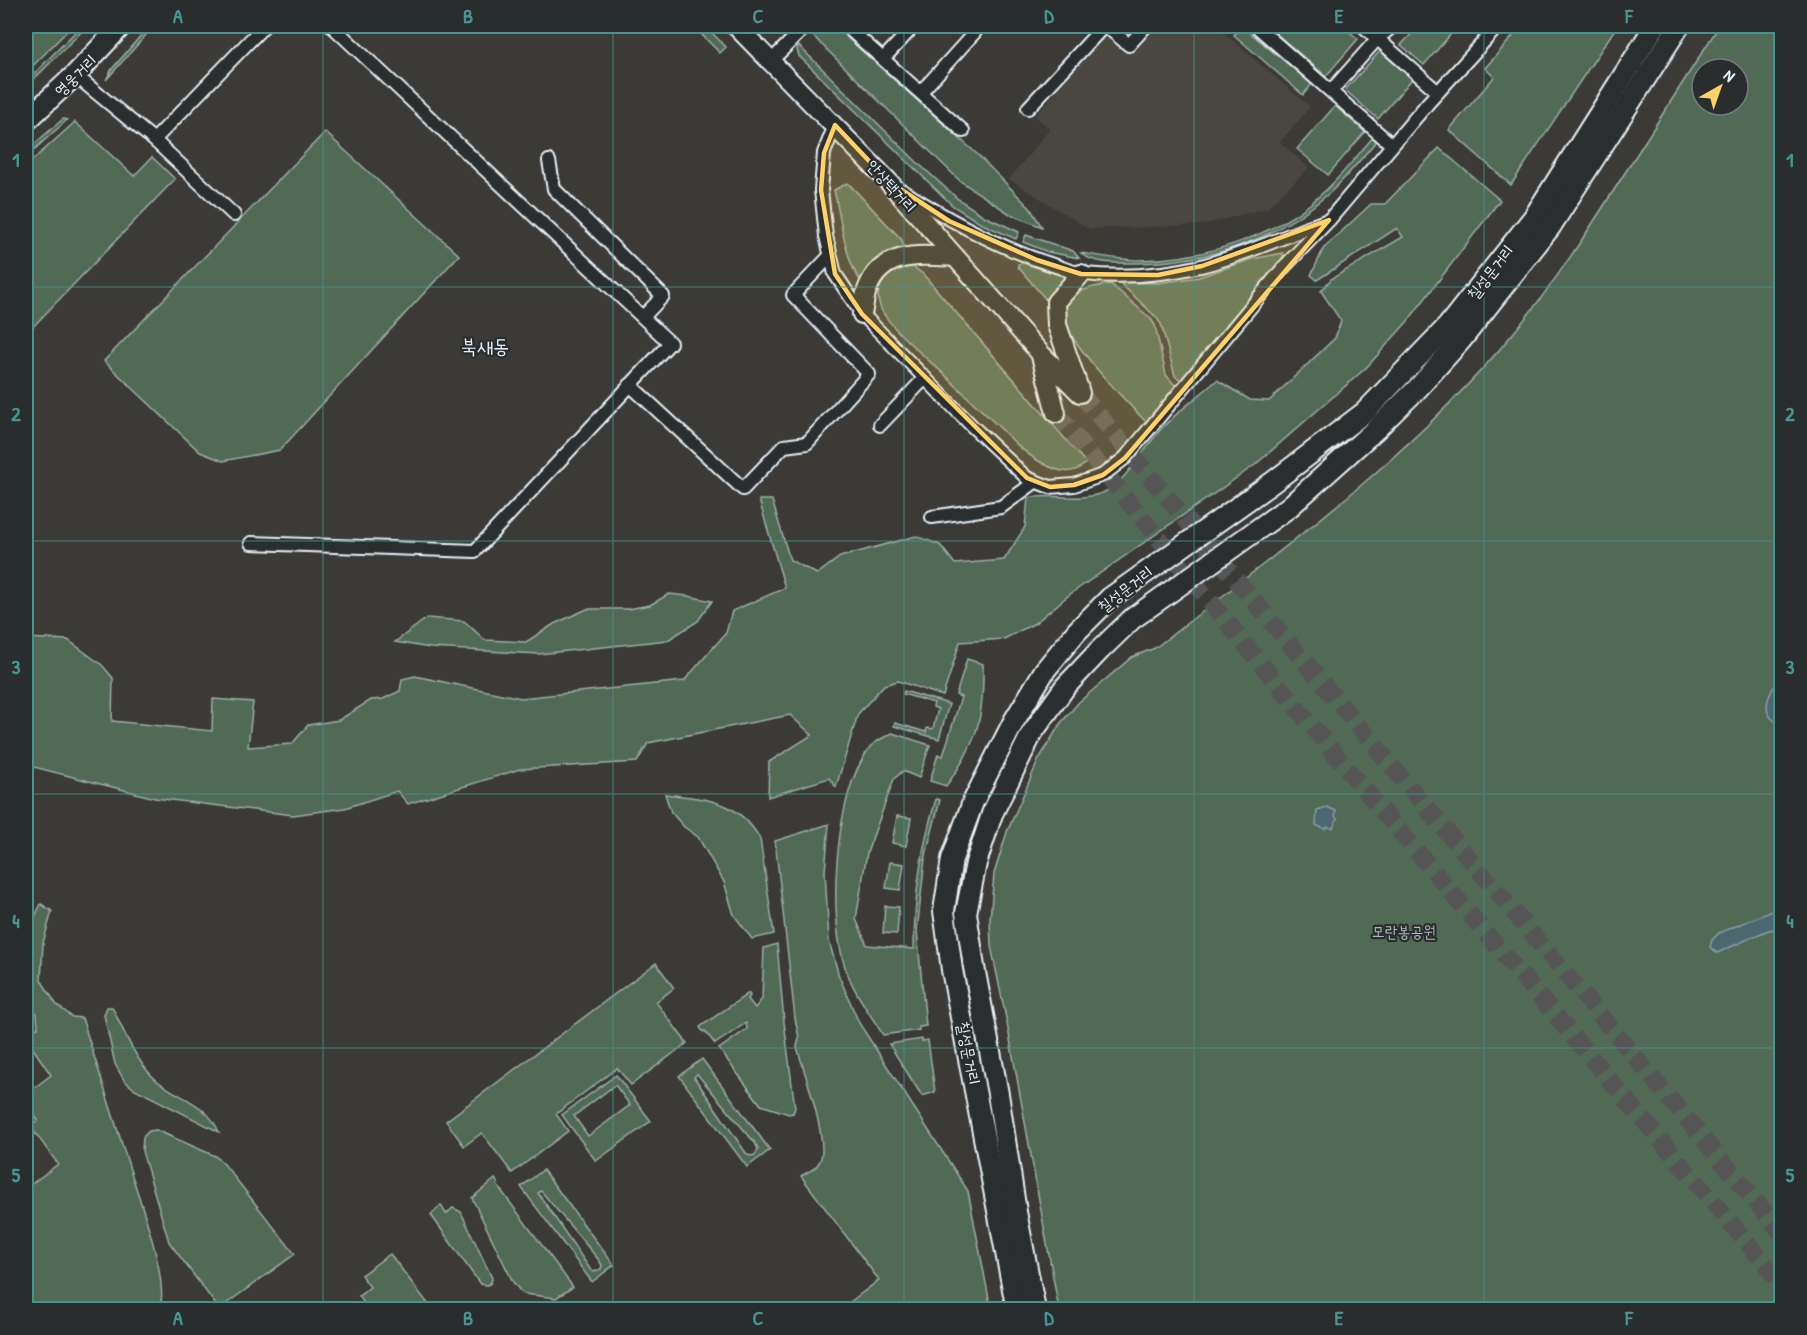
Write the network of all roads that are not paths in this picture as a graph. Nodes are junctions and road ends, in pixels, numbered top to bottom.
1 (121, 26) edge
2 (264, 26) edge
3 (332, 26) edge
4 (735, 26) edge
5 (807, 26) edge
6 (846, 26) edge
7 (914, 26) edge
8 (975, 26) edge
9 (1105, 26) edge
10 (1146, 26) edge
11 (1256, 26) edge
12 (1363, 26) edge
13 (1393, 26) edge
14 (1498, 26) edge
15 (1655, 26) edge
16 (1679, 26) edge
17 (1378, 38) junction
18 (883, 59) junction
19 (771, 61) junction
20 (75, 75) junction
21 (921, 92) junction
22 (1331, 92) junction
23 (1438, 92) junction
24 (1028, 108) dead end
25 (26, 121) edge
26 (835, 125) junction
27 (963, 131) dead end
28 (154, 140) junction
29 (1392, 145) junction
30 (549, 160) dead end
31 (888, 181) junction
32 (234, 215) dead end
33 (1329, 219) junction
34 (830, 256) junction
35 (955, 257) junction
36 (1081, 274) junction
37 (862, 314) junction
38 (643, 317) junction
39 (1041, 354) junction
40 (925, 378) junction
41 (630, 385) junction
42 (1056, 413) tunnel mouth
43 (880, 425) dead end
44 (1035, 482) junction
45 (932, 517) dead end
46 (250, 543) dead end
47 (1017, 1310) edge
48 (1035, 1310) edge

1 - 20 main road, 영웅거리
2 - 28 street
3 - 38 street
4 - 19 main road, 안상택거리
5 - 19 street
6 - 18 street
7 - 18 street
8 - 21 street
9 - 10 street
9 - 24 street
11 - 22 street
12 - 17 street
13 - 17 street
14 - 23 street
15 - 47 main road, 칠성문거리
16 - 48 main road, 칠성문거리
17 - 22 street
17 - 23 street
18 - 21 street
19 - 26 main road, 안상택거리
20 - 25 main road, 영웅거리
20 - 28 street
21 - 27 street
22 - 29 street
23 - 29 street
26 - 31 main road, 안상택거리
26 - 34 street
28 - 32 street
29 - 33 street
30 - 38 street
31 - 35 main road, 안상택거리
31 - 36 street
33 - 36 street
33 - 44 street
34 - 37 street
34 - 41 street
35 - 37 main road
35 - 39 main road, 안상택거리
36 - 39 main road, 안상택거리
37 - 40 street
38 - 41 street
39 - 42 main road
40 - 43 street
40 - 44 street
41 - 46 street
44 - 45 street

